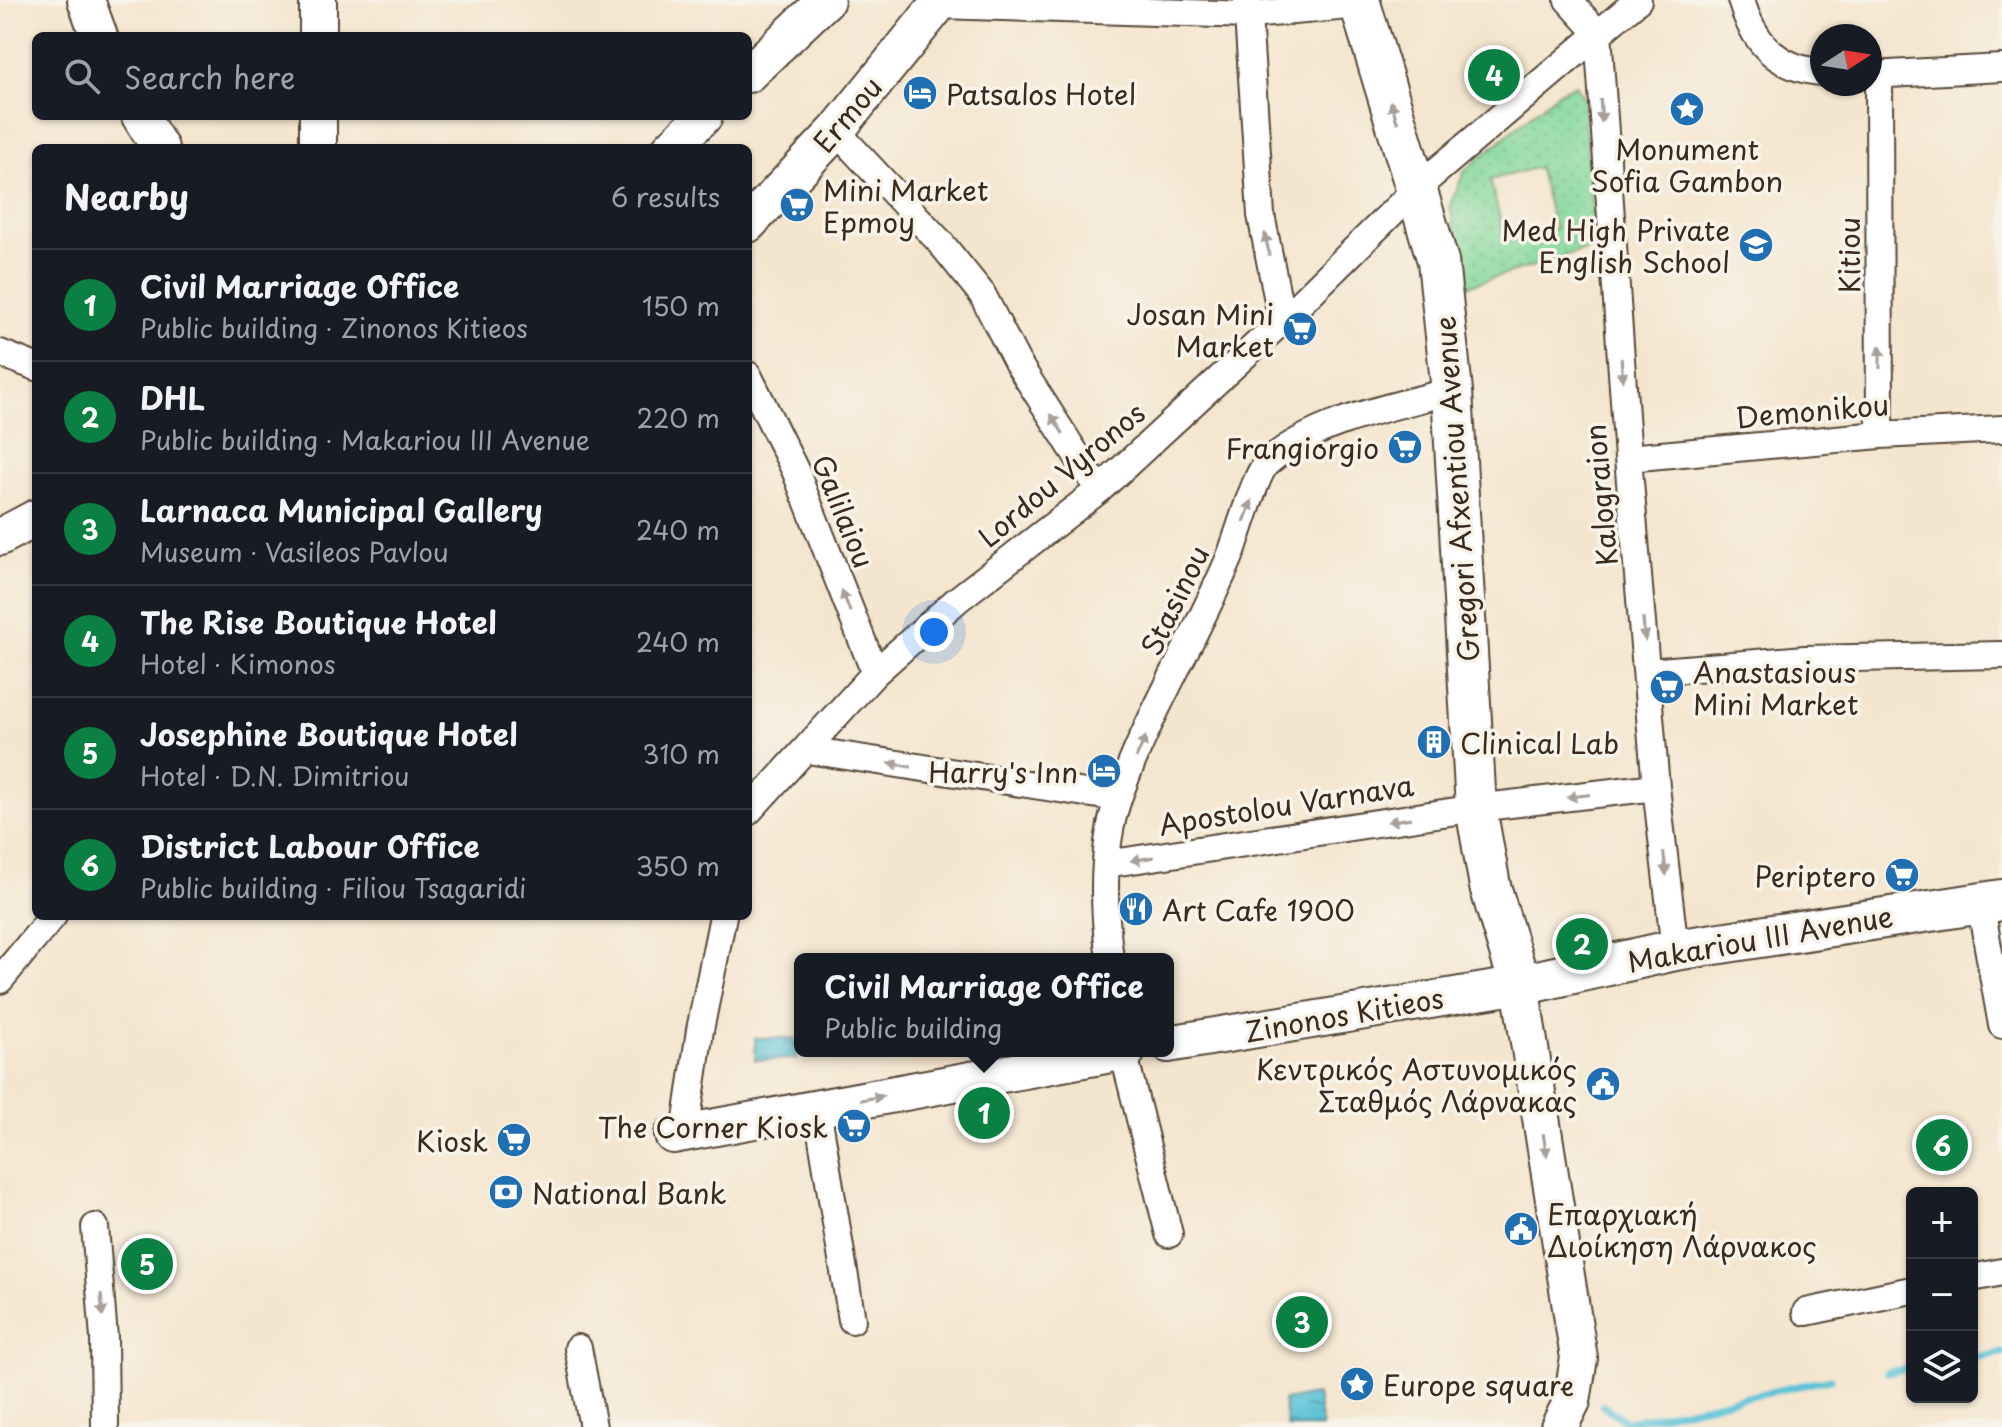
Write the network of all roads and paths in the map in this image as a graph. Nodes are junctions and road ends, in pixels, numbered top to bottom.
1 (86, 0) edge
2 (318, 0) edge
3 (826, 0) edge
4 (1568, 0) edge
5 (1638, 0) edge
6 (1741, 0) edge
7 (940, 2) edge
8 (1360, 2) edge
9 (1248, 8) edge
10 (98, 32) edge
11 (318, 32) edge
12 (1598, 33) junction
13 (2002, 68) edge
14 (1810, 69) edge
15 (752, 70) edge
16 (1882, 75) edge
17 (1875, 96) edge
18 (142, 120) edge
19 (318, 120) edge
20 (700, 120) edge
21 (836, 131) junction
22 (158, 144) edge
23 (318, 144) edge
24 (675, 144) edge
25 (1418, 187) junction
26 (752, 220) edge
27 (1282, 321) junction
28 (0, 353) edge
29 (32, 365) edge
30 (752, 383) edge
31 (1452, 391) junction
32 (2002, 429) edge
33 (1880, 435) junction
34 (1628, 458) junction
35 (1099, 490) junction
36 (32, 520) edge
37 (0, 537) edge
38 (2002, 655) edge
39 (1648, 672) junction
40 (875, 673) junction
41 (807, 750) junction
42 (1656, 787) junction
43 (1118, 798) junction
44 (752, 808) edge
45 (1476, 808) junction
46 (1106, 864) junction
47 (1991, 901) edge
48 (50, 920) edge
49 (722, 920) edge
50 (1675, 950) junction
51 (1109, 953) edge
52 (0, 980) edge
53 (1520, 985) junction
54 (2002, 1025) edge
55 (1174, 1043) edge
56 (1092, 1057) edge
57 (1125, 1057) edge
58 (817, 1108) junction
59 (679, 1134) joint
60 (95, 1227) dead end
61 (1169, 1234) dead end
62 (2002, 1272) edge
63 (1978, 1277) edge
64 (1906, 1291) edge
65 (1806, 1312) dead end
66 (852, 1320) dead end
67 (578, 1348) dead end
68 (105, 1427) edge
69 (593, 1427) edge
70 (1559, 1427) edge

1 - 10 street
2 - 11 street
3 - 15 street
4 - 12 street
5 - 12 street, Lordou Vyronos
6 - 14 street
7 - 9 street
7 - 21 street, Ermou
8 - 9 street
25 -> 8 main road, Gregori Afxentiou Avenue
27 -> 9 street
12 - 25 street, Lordou Vyronos
12 -> 34 street, Kalograion
13 - 16 street
33 -> 17 street, Kitiou
18 - 22 street
19 - 23 street
20 - 24 street
21 - 26 street, Ermou
35 -> 21 street
25 - 27 street, Lordou Vyronos
25 - 31 main road, Gregori Afxentiou Avenue
27 - 35 street, Lordou Vyronos
28 - 29 street
40 -> 30 street, Galilaiou
43 -> 31 street, Stasinou
31 - 45 main road, Gregori Afxentiou Avenue
32 - 33 street, Demonikou
33 - 34 street, Demonikou
34 -> 39 street, Kalograion
35 - 40 street, Lordou Vyronos
36 - 37 street
38 - 39 street
39 - 42 street, Kalograion
40 - 41 street, Lordou Vyronos
43 -> 41 street
41 - 44 street, Lordou Vyronos
42 -> 45 street, Apostolou Varnava
42 -> 50 street, Kalograion
43 - 46 street, Stasinou
45 -> 46 street, Apostolou Varnava
45 - 53 main road, Gregori Afxentiou Avenue
46 - 51 street, Stasinou
47 - 50 main road, Makariou III Avenue
47 - 54 street
48 - 52 street
49 - 59 street
50 - 53 main road, Makariou III Avenue
53 - 55 street, Zinonos Kitieos
53 -> 70 street
58 -> 56 street
57 - 61 street
58 - 59 street
58 - 66 street
60 -> 68 street
62 - 63 street
64 - 65 street
67 - 69 street

